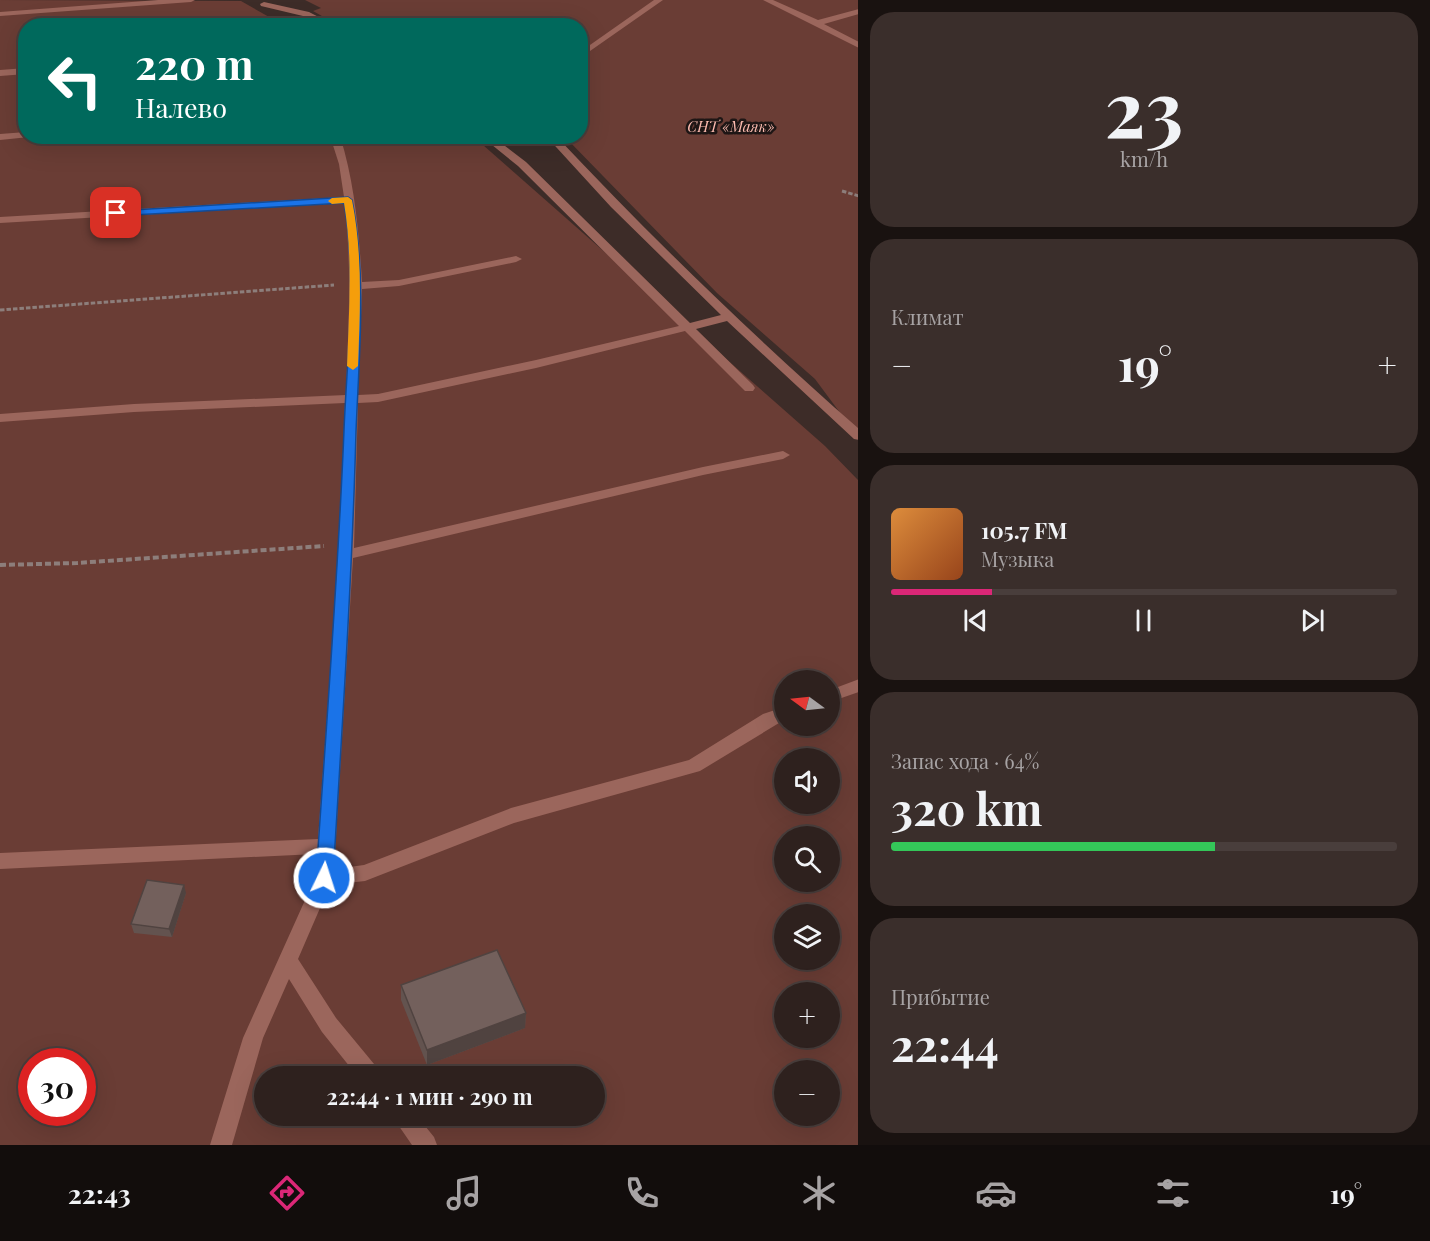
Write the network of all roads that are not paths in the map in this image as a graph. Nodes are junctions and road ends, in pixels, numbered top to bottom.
1 (191, 0) edge
2 (659, 0) edge
3 (767, 0) edge
4 (260, 2) edge
5 (858, 11) edge
6 (0, 14) edge
7 (284, 18) edge
8 (313, 18) edge
9 (817, 23) junction
10 (858, 46) edge
11 (588, 50) edge
12 (18, 72) edge
13 (0, 73) edge
14 (18, 136) edge
15 (0, 137) edge
16 (338, 144) edge
17 (496, 144) edge
18 (558, 144) edge
19 (348, 200) junction
20 (0, 220) edge
21 (516, 259) dead end
22 (356, 284) junction
23 (729, 317) junction
24 (689, 328) junction
25 (749, 388) dead end
26 (351, 399) junction
27 (0, 417) edge
28 (858, 436) edge
29 (783, 455) dead end
30 (346, 550) junction
31 (858, 686) edge
32 (840, 692) edge
33 (774, 717) edge
34 (326, 846) junction
35 (0, 861) edge
36 (324, 878) junction
37 (288, 960) junction
38 (362, 1066) edge
39 (411, 1126) edge
40 (220, 1145) edge
41 (426, 1145) edge

1 - 6 street
2 - 11 street
3 - 9 street
4 - 7 street
4 - 8 street
5 - 9 street
9 - 10 street
12 - 13 street
14 - 15 street
16 - 19 street
17 - 24 street
18 - 23 street
19 - 20 street
19 - 22 street
21 - 22 street
22 - 26 street
23 - 24 street
23 - 28 street
24 - 25 street
24 - 26 street
26 - 27 street
26 - 30 street
29 - 30 street
30 - 34 street
31 - 32 street
33 - 36 street
34 - 35 street
34 - 36 street
36 - 37 street
37 - 38 street
37 - 40 street
39 - 41 street

